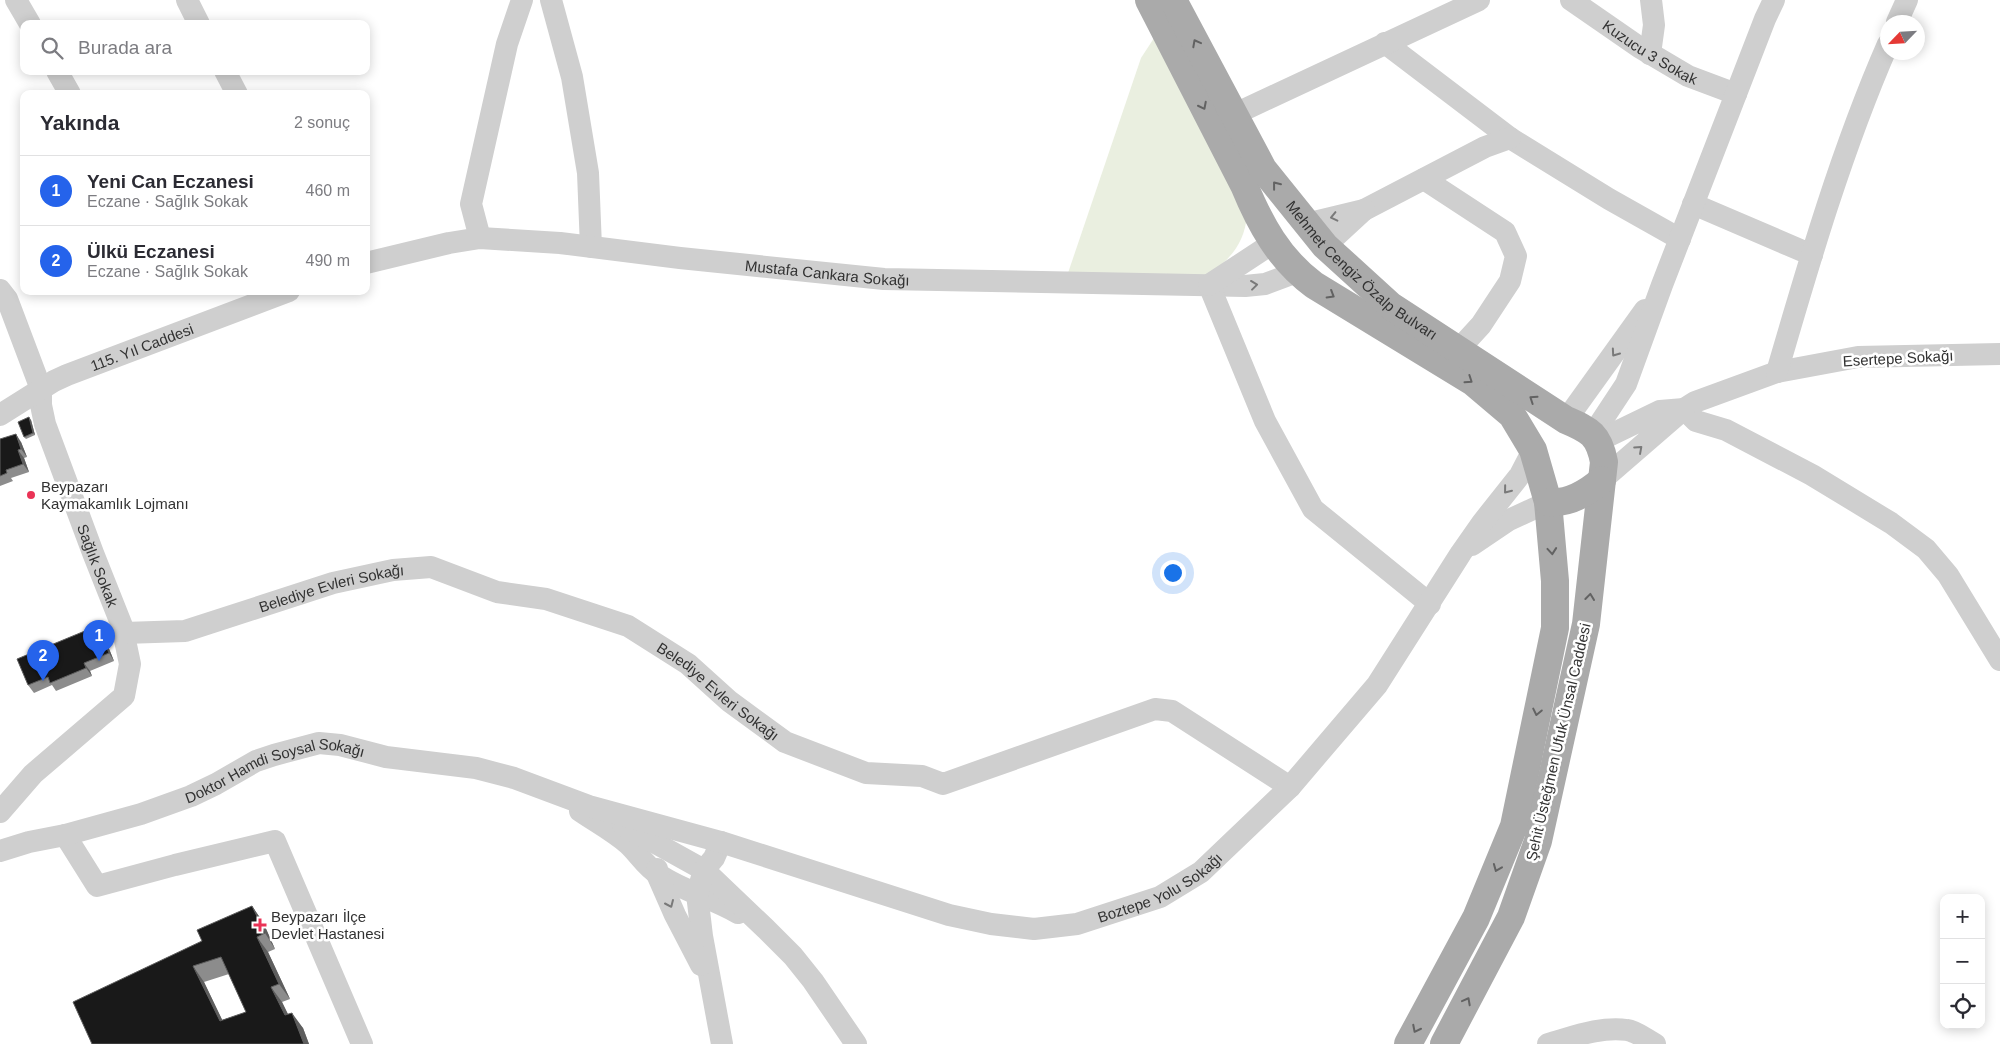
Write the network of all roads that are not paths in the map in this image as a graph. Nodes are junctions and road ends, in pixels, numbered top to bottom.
1 (16, 0) edge
2 (186, 0) edge
3 (522, 0) edge
4 (551, 0) edge
5 (1149, 0) edge
6 (1173, 0) edge
7 (1479, 0) edge
8 (1571, 0) edge
9 (1651, 0) edge
10 (1774, 0) edge
11 (1907, 0) edge
12 (1900, 15) edge
13 (28, 20) edge
14 (197, 20) edge
15 (1385, 43) junction
16 (1650, 54) junction
17 (1881, 60) edge
18 (59, 75) edge
19 (227, 75) edge
20 (68, 90) edge
21 (235, 90) edge
22 (1736, 94) junction
23 (1234, 114) junction
24 (1510, 138) junction
25 (1424, 179) junction
26 (1693, 204) junction
27 (1364, 210) junction
28 (1256, 214) junction
29 (1306, 224) junction
30 (480, 238) junction
31 (1680, 239) junction
32 (1273, 243) junction
33 (1325, 246) junction
34 (591, 247) junction
35 (1812, 255) junction
36 (370, 262) edge
37 (1236, 266) junction
38 (1297, 272) junction
39 (1662, 284) junction
40 (1209, 285) junction
41 (10, 292) edge
42 (278, 295) edge
43 (1459, 349) junction
44 (2000, 354) edge
45 (1777, 372) junction
46 (41, 389) junction
47 (1684, 409) junction
48 (0, 415) edge
49 (1566, 420) junction
50 (1596, 438) junction
51 (1534, 450) junction
52 (1602, 480) junction
53 (1548, 502) junction
54 (1461, 553) junction
55 (1430, 604) junction
56 (124, 633) junction
57 (2000, 660) edge
58 (1290, 787) junction
59 (553, 791) junction
60 (589, 806) junction
61 (0, 812) edge
62 (65, 835) junction
63 (721, 842) junction
64 (665, 848) junction
65 (0, 850) edge
66 (704, 870) junction
67 (657, 874) junction
68 (697, 894) junction
69 (766, 929) junction
70 (712, 986) junction
71 (362, 1044) edge
72 (722, 1044) edge
73 (856, 1044) edge
74 (1408, 1044) edge
75 (1444, 1044) edge
76 (1548, 1044) edge
77 (1655, 1044) edge

1 - 13 street
2 - 14 street
3 - 30 street
4 - 34 street
5 -> 28 main road, Mehmet Cengiz Özalp Bulvarı
23 -> 6 main road, Mehmet Cengiz Özalp Bulvarı
7 - 15 street
8 - 16 street, Kuzucu 3 Sokak
9 - 16 street
10 - 22 street
11 - 12 street
15 - 23 street
15 - 24 street
16 - 22 street, Kuzucu 3 Sokak
17 - 35 street
18 - 20 street
19 - 21 street
22 - 26 street
29 -> 23 main road, Mehmet Cengiz Özalp Bulvarı
24 - 25 street
24 - 31 street
25 - 27 street
25 - 43 street
26 - 31 street
26 - 35 street
27 -> 29 street
27 - 33 street
28 - 32 main road, Mehmet Cengiz Özalp Bulvarı
28 - 37 street
29 - 32 main road
29 - 33 main road, Mehmet Cengiz Özalp Bulvarı
30 - 34 street, Mustafa Cankara Sokağı
30 - 36 street, Mustafa Cankara Sokağı
31 - 39 street
32 - 37 street
32 - 38 main road, Mehmet Cengiz Özalp Bulvarı
33 - 38 main road
33 - 43 main road, Mehmet Cengiz Özalp Bulvarı
34 - 40 street, Mustafa Cankara Sokağı
35 - 45 street
37 - 40 street
40 -> 38 street, Mustafa Cankara Sokağı
38 -> 51 main road, Mehmet Cengiz Özalp Bulvarı
39 -> 49 street
39 - 50 street
40 - 55 street
41 - 46 street, Sağlık Sokak
42 - 46 street, 115. Yıl Caddesi
49 -> 43 main road, Mehmet Cengiz Özalp Bulvarı
44 - 45 street, Esertepe Sokağı
45 - 47 street, Esertepe Sokağı
46 - 48 street, 115. Yıl Caddesi
46 - 56 street, Sağlık Sokak
47 - 50 street, Esertepe Sokağı
52 -> 47 street, Esertepe Sokağı
47 - 57 street
49 - 50 main road, Mehmet Cengiz Özalp Bulvarı
49 - 51 main road
50 - 52 main road
51 - 53 main road, Mehmet Cengiz Özalp Bulvarı
51 -> 54 street, Boztepe Yolu Sokağı
52 - 53 main road
75 -> 52 main road, Şehit Üsteğmen Ufuk Ünsal Caddesi
53 - 54 street
53 -> 74 main road, Şehit Üsteğmen Ufuk Ünsal Caddesi
54 - 55 street, Boztepe Yolu Sokağı
55 - 58 street, Boztepe Yolu Sokağı
56 - 58 street, Belediye Evleri Sokağı
56 - 61 street, Sağlık Sokak
58 - 63 street, Boztepe Yolu Sokağı
59 - 60 street
59 - 62 street, Doktor Hamdi Soysal Sokağı
59 - 67 street
60 - 63 street
60 - 64 street
62 - 65 street, Doktor Hamdi Soysal Sokağı
62 - 71 street
63 - 64 street
63 - 66 street
64 - 66 street
64 - 67 street
66 - 68 street
66 - 69 street
67 - 68 street
67 -> 70 street
68 - 69 street
68 - 70 street
69 - 73 street
70 - 72 street
76 - 77 street

